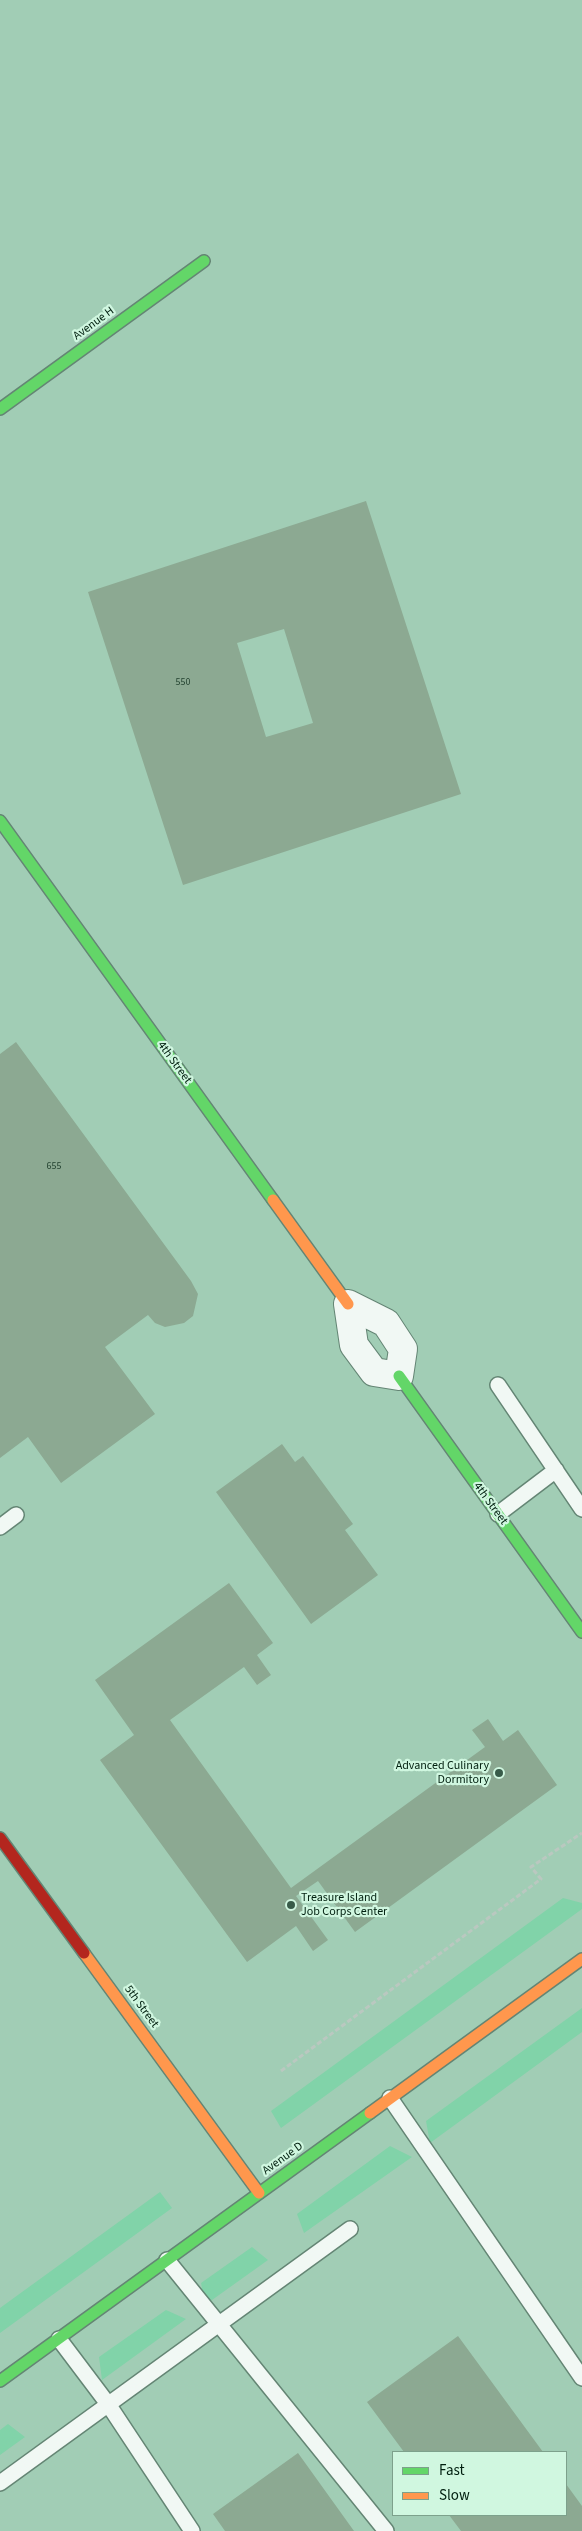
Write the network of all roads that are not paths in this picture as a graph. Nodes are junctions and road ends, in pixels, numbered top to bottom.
1 (204, 261) dead end
2 (0, 409) edge
3 (0, 821) edge
4 (348, 1304) junction
5 (399, 1376) junction
6 (498, 1385) dead end
7 (556, 1470) junction
8 (582, 1508) edge
9 (498, 1514) junction
10 (16, 1515) dead end
11 (0, 1527) edge
12 (582, 1632) edge
13 (0, 1838) edge
14 (582, 1958) edge
15 (390, 2098) junction
16 (259, 2193) junction
17 (350, 2229) dead end
18 (167, 2260) junction
19 (218, 2324) junction
20 (59, 2339) junction
21 (582, 2378) edge
22 (0, 2381) edge
23 (108, 2404) junction
24 (0, 2483) edge
25 (192, 2531) edge
26 (386, 2531) edge

1 - 2 street, Avenue H
3 - 4 street, 4th Street
4 - 5 street, 4th Street
4 - 5 street, 4th Street
5 - 9 street, 4th Street
6 - 7 lane
7 - 8 lane
7 - 9 lane
9 - 12 street, 4th Street
10 - 11 lane
13 - 16 street, 5th Street
14 - 15 street, Avenue D
15 - 16 street, Avenue D
15 - 21 lane
16 - 18 street, Avenue D
17 - 19 lane
18 - 19 lane
18 - 20 street, Avenue D
19 - 23 lane
19 - 26 lane
20 - 22 street, Avenue D
20 - 23 lane
23 - 24 lane
23 - 25 lane

